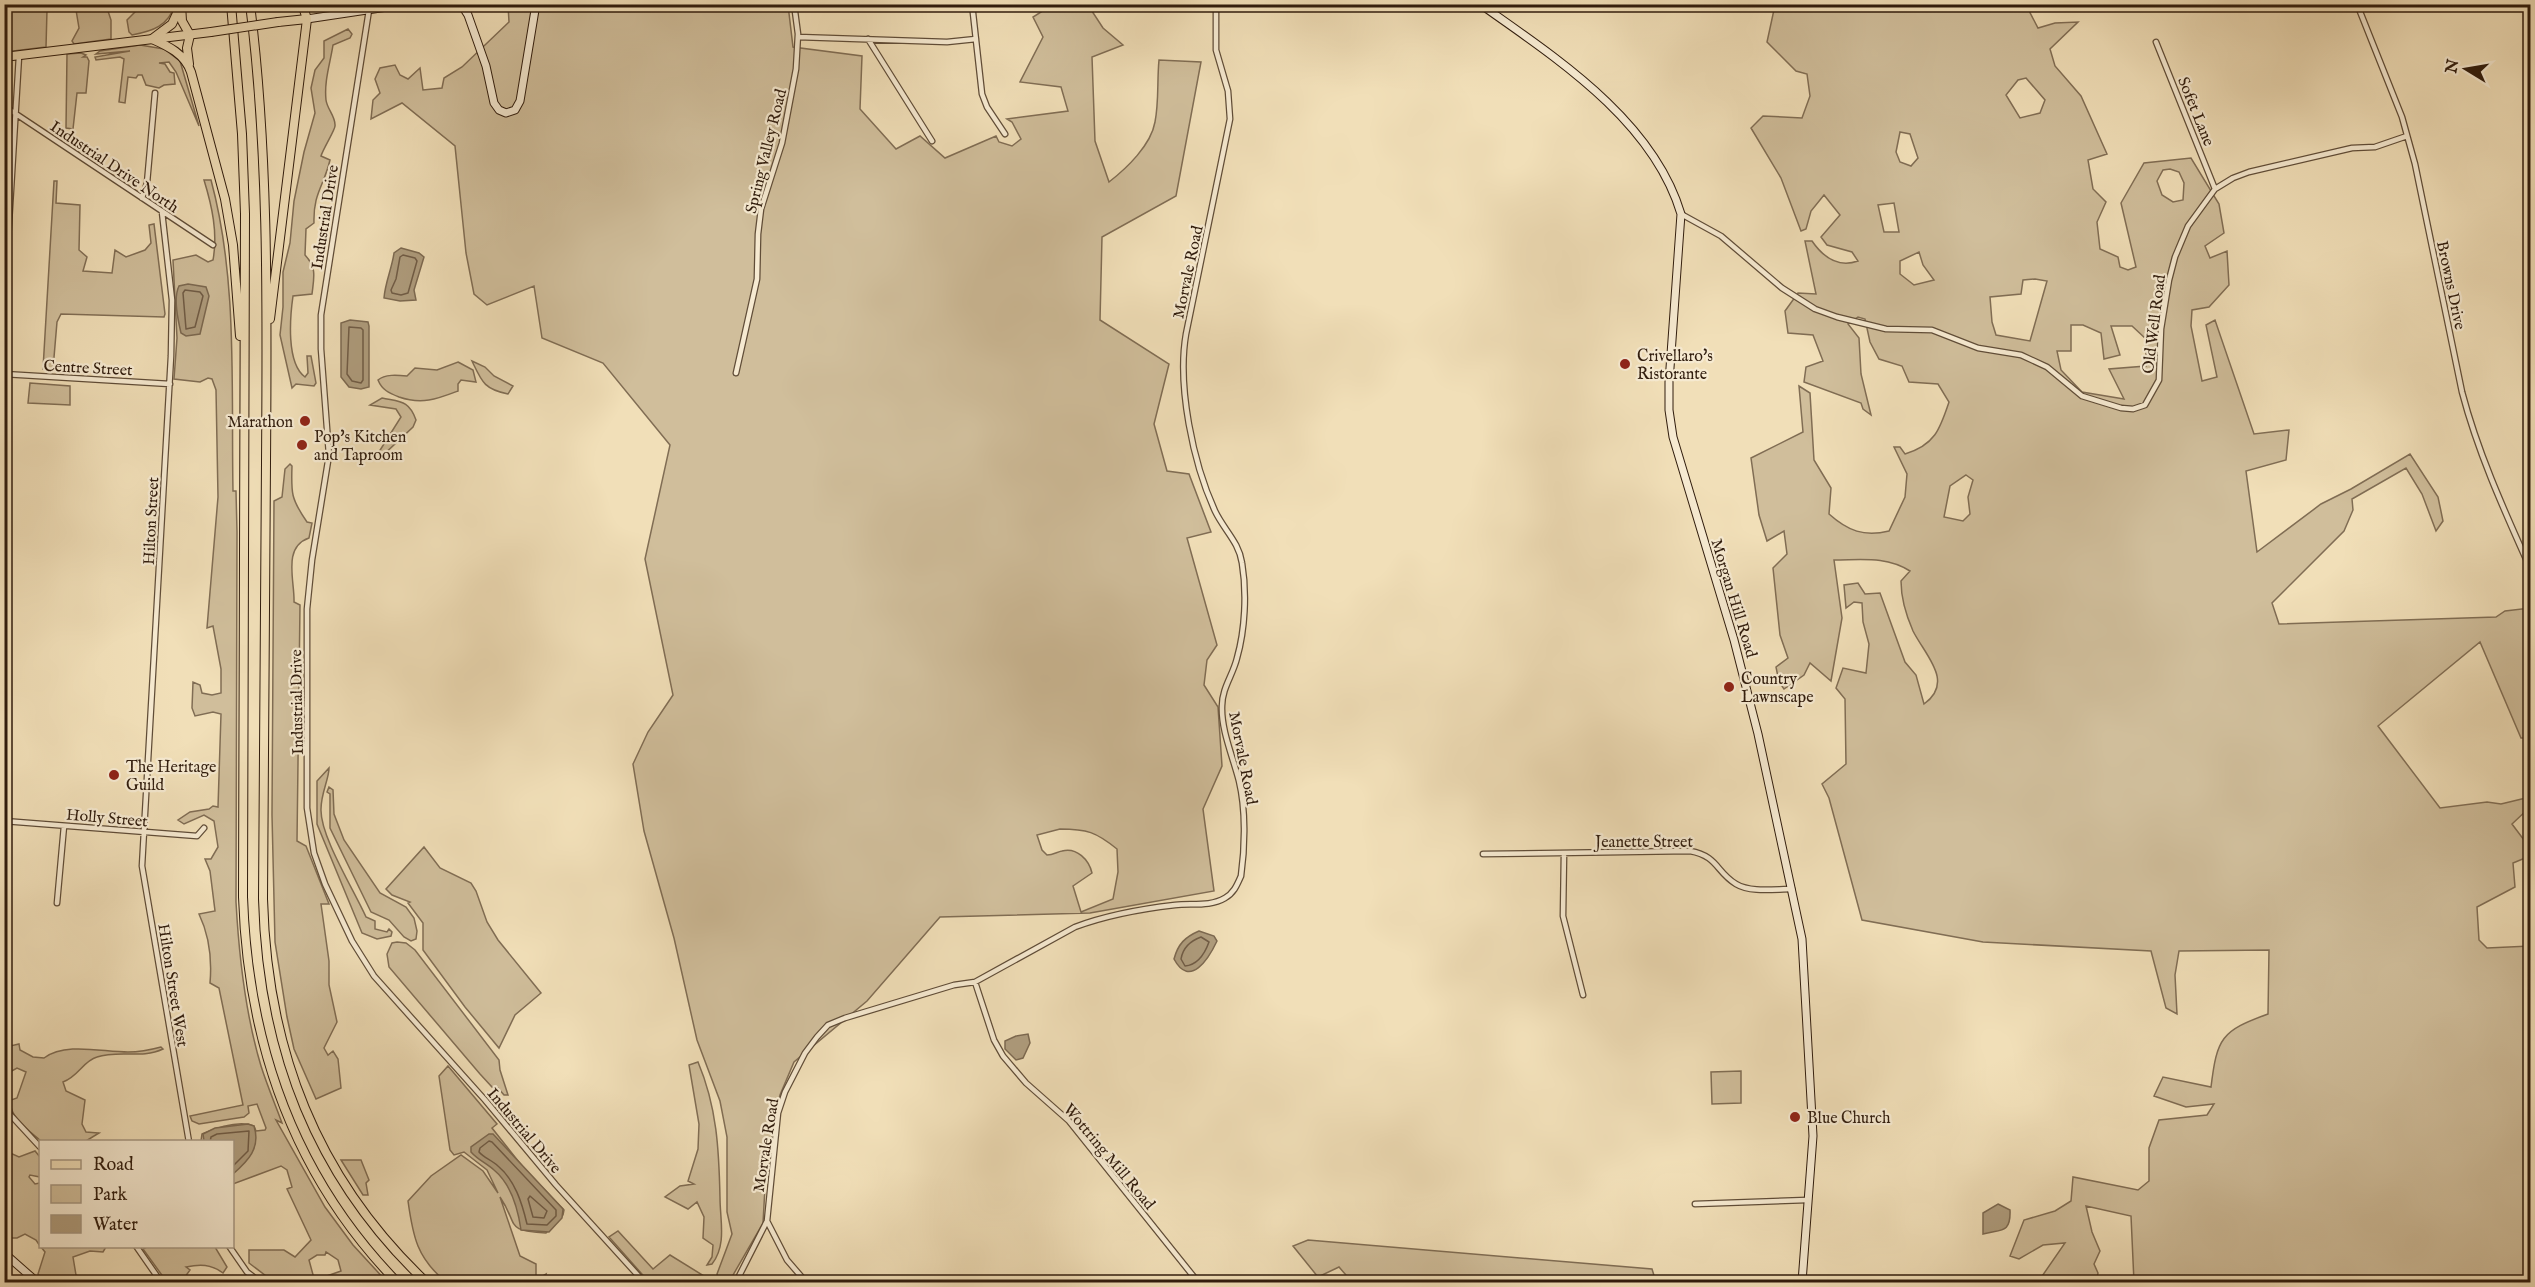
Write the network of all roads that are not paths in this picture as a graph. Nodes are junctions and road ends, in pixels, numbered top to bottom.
1 (181, 4) edge
2 (231, 4) edge
3 (250, 4) edge
4 (302, 4) edge
5 (407, 4) edge
6 (461, 4) edge
7 (536, 4) edge
8 (794, 4) edge
9 (972, 4) edge
10 (1216, 4) edge
11 (1480, 4) edge
12 (2357, 4) edge
13 (369, 7) edge
14 (307, 19) junction
15 (190, 35) junction
16 (798, 37) junction
17 (152, 39) junction
18 (868, 39) junction
19 (976, 39) junction
20 (2156, 42) dead end
21 (19, 56) junction
22 (4, 57) edge
23 (189, 66) junction
24 (155, 93) dead end
25 (4, 106) edge
26 (15, 113) junction
27 (1005, 134) dead end
28 (2407, 136) junction
29 (932, 141) dead end
30 (2215, 189) junction
31 (4, 195) edge
32 (11, 196) junction
33 (141, 198) junction
34 (162, 212) junction
35 (1681, 214) junction
36 (213, 245) dead end
37 (4, 307) edge
38 (266, 361) junction
39 (736, 373) dead end
40 (4, 374) edge
41 (170, 384) junction
42 (245, 396) junction
43 (2530, 568) edge
44 (4, 821) edge
45 (64, 826) junction
46 (204, 828) dead end
47 (145, 832) junction
48 (1564, 853) junction
49 (1483, 854) dead end
50 (1792, 889) junction
51 (57, 903) dead end
52 (975, 982) junction
53 (1583, 995) dead end
54 (4, 1108) edge
55 (189, 1140) edge
56 (39, 1146) edge
57 (1807, 1200) junction
58 (1695, 1204) dead end
59 (767, 1221) junction
60 (137, 1248) edge
61 (230, 1248) edge
62 (4, 1253) edge
63 (37, 1282) edge
64 (161, 1282) edge
65 (260, 1282) edge
66 (397, 1282) edge
67 (426, 1282) edge
68 (644, 1282) edge
69 (736, 1282) edge
70 (806, 1282) edge
71 (1198, 1282) edge
72 (1802, 1282) edge

1 - 15 highway
1 - 17 highway
2 - 42 highway
3 - 38 highway
4 - 14 highway
5 - 13 main road
6 - 7 main road
8 - 16 street, Spring Valley Road
9 - 19 street
10 - 52 street, Morvale Road
11 - 35 main road, Morgan Hill Road
12 - 28 street, Browns Drive
13 - 14 main road
13 - 68 street, Industrial Drive
14 - 15 main road, bridge
14 - 38 highway
15 - 17 main road
15 - 23 highway
16 - 18 street
16 - 39 street, Spring Valley Road
17 - 21 main road
17 - 23 highway
18 - 19 street
18 - 29 street
19 - 27 street
20 - 30 street, Sofet Lane
21 - 22 main road
21 - 26 street
23 - 42 highway
24 - 33 street
25 - 26 street, Industrial Drive North
26 - 32 street
26 - 33 street, Industrial Drive North
28 - 30 street, Old Well Road
28 - 43 street, Browns Drive
30 - 35 street, Old Well Road
31 - 32 street
32 - 37 street
33 - 34 street, Industrial Drive North
34 - 36 street, Industrial Drive North
34 - 41 street, Hilton Street
35 - 50 main road, Morgan Hill Road
38 - 67 highway
40 - 41 street, Centre Street
41 - 47 street, Hilton Street
42 - 66 highway
44 - 45 street, Holly Street
45 - 47 street, Holly Street
45 - 51 street
46 - 47 street, Holly Street
47 - 55 street, Hilton Street West
48 - 49 street, Jeanette Street
48 - 50 street, Jeanette Street
48 - 53 street
50 - 57 main road, Morgan Hill Road
52 - 59 street, Morvale Road
52 - 71 street, Wottring Mill Road
54 - 56 street
57 - 58 street
57 - 72 main road, Morgan Hill Road
59 - 69 street
59 - 70 street
60 - 64 street
61 - 65 street
62 - 63 main road

